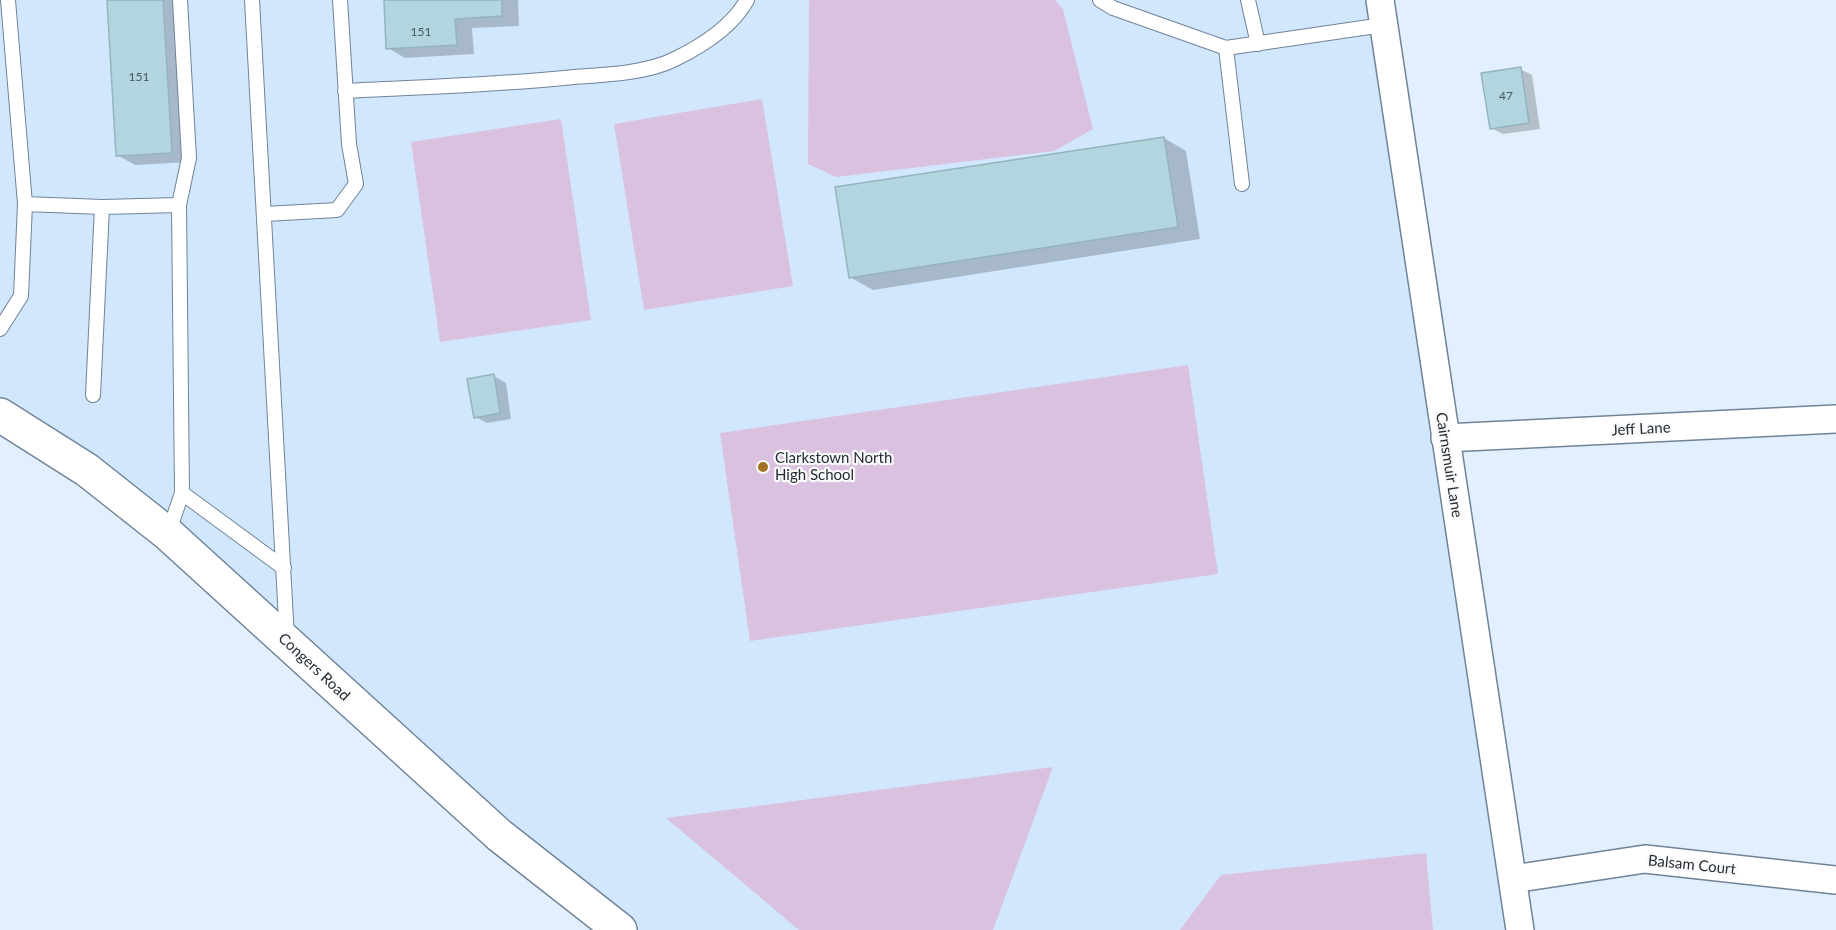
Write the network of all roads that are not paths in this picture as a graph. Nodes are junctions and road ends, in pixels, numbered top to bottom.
1 (8, 0) edge
2 (180, 0) edge
3 (252, 0) edge
4 (340, 0) edge
5 (747, 0) edge
6 (1100, 0) edge
7 (1248, 0) edge
8 (1382, 12) edge
9 (1258, 44) junction
10 (1226, 48) junction
11 (345, 91) junction
12 (1242, 184) dead end
13 (25, 204) junction
14 (179, 205) junction
15 (102, 207) junction
16 (265, 214) junction
17 (0, 329) edge
18 (93, 394) dead end
19 (0, 415) edge
20 (1836, 419) edge
21 (1445, 438) junction
22 (182, 493) junction
23 (168, 534) junction
24 (284, 568) junction
25 (288, 643) junction
26 (1514, 879) junction
27 (1836, 880) edge
28 (620, 930) edge
29 (1520, 930) edge

1 - 13 lane
2 - 14 lane
3 - 16 lane
4 - 11 lane
5 - 11 lane
6 - 10 lane
7 - 9 lane
8 - 9 lane
8 - 21 street, Cairnsmuir Lane
9 - 10 lane
10 - 12 lane
11 - 16 lane
13 - 15 lane
13 - 17 lane
14 - 15 lane
14 - 22 lane
15 - 18 lane
16 - 24 lane
19 - 23 street, Congers Road
20 - 21 street, Jeff Lane
21 - 26 street, Cairnsmuir Lane
22 - 23 lane
22 - 24 lane
23 - 25 street, Congers Road
24 - 25 lane
25 - 28 street, Congers Road
26 - 27 street, Balsam Court
26 - 29 street, Cairnsmuir Lane

